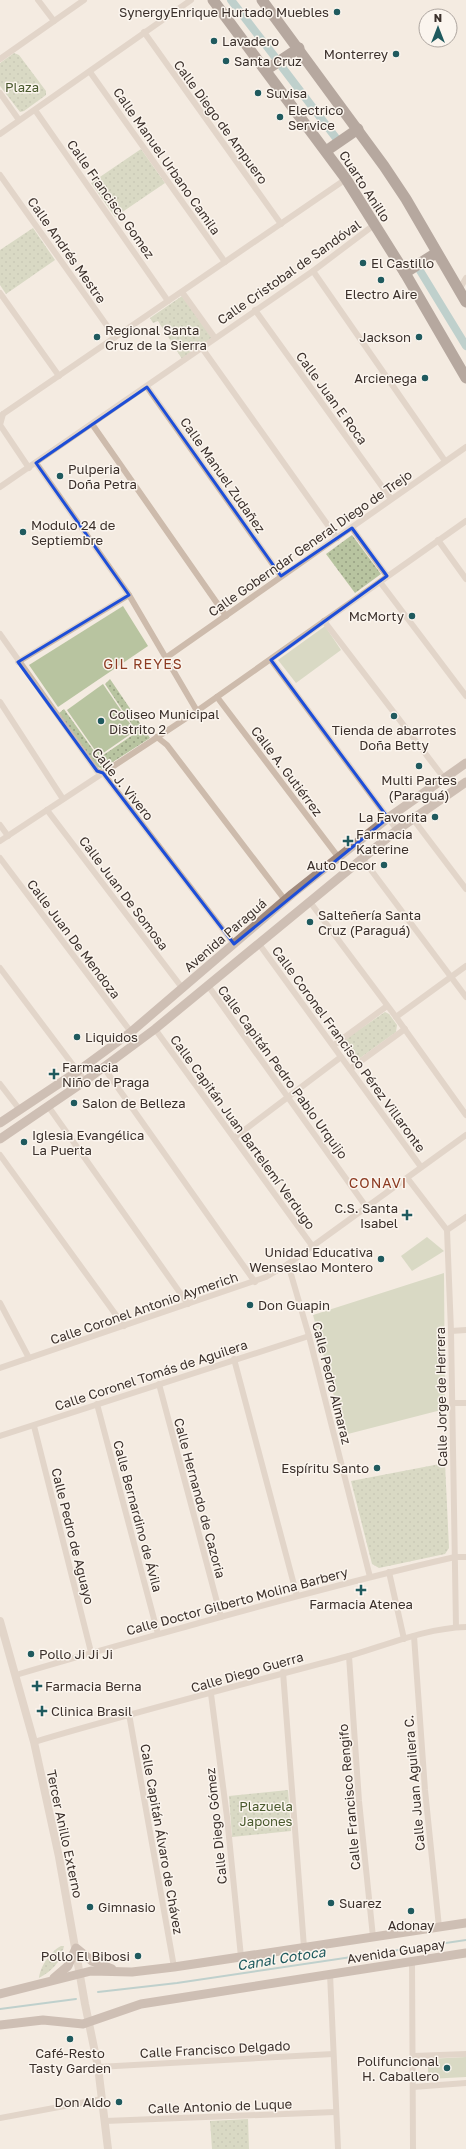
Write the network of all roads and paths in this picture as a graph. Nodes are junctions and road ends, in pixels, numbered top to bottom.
1 (38, 0) edge
2 (84, 0) edge
3 (191, 0) edge
4 (213, 0) edge
5 (262, 0) edge
6 (54, 21) junction
7 (144, 32) junction
8 (295, 51) junction
9 (0, 59) edge
10 (270, 67) junction
11 (90, 72) junction
12 (0, 93) edge
13 (36, 110) junction
14 (19, 120) junction
15 (358, 129) junction
16 (0, 134) edge
17 (330, 148) junction
18 (0, 175) edge
19 (346, 179) junction
20 (281, 224) junction
21 (374, 225) junction
22 (436, 253) junction
23 (225, 262) junction
24 (409, 270) junction
25 (313, 271) junction
26 (466, 278) edge
27 (182, 292) junction
28 (462, 292) edge
29 (0, 293) edge
30 (168, 301) junction
31 (466, 302) edge
32 (255, 310) junction
33 (115, 337) junction
34 (215, 338) junction
35 (202, 348) junction
36 (59, 376) junction
37 (466, 378) edge
38 (147, 386) junction
39 (1, 412) edge
40 (92, 424) junction
41 (466, 447) edge
42 (445, 461) junction
43 (36, 463) junction
44 (29, 468) junction
45 (0, 487) edge
46 (391, 499) junction
47 (466, 521) edge
48 (352, 528) junction
49 (337, 538) junction
50 (438, 540) junction
51 (281, 576) junction
52 (387, 576) junction
53 (466, 579) edge
54 (380, 582) junction
55 (129, 595) junction
56 (226, 616) junction
57 (324, 621) junction
58 (0, 634) edge
59 (167, 657) junction
60 (271, 660) junction
61 (18, 662) junction
62 (466, 696) edge
63 (217, 697) junction
64 (0, 702) edge
65 (197, 711) junction
66 (157, 737) junction
67 (466, 763) edge
68 (103, 774) junction
69 (444, 778) junction
70 (466, 782) edge
71 (63, 799) junction
72 (47, 810) junction
73 (388, 818) junction
74 (413, 819) junction
75 (0, 825) edge
76 (397, 830) junction
77 (8, 836) junction
78 (0, 841) edge
79 (0, 858) edge
80 (339, 858) junction
81 (362, 858) junction
82 (466, 889) edge
83 (285, 900) junction
84 (310, 902) junction
85 (234, 944) junction
86 (260, 944) junction
87 (466, 966) edge
88 (0, 968) edge
89 (451, 976) junction
90 (209, 987) junction
91 (183, 988) junction
92 (466, 997) edge
93 (387, 1006) junction
94 (396, 1017) junction
95 (155, 1029) junction
96 (405, 1030) junction
97 (131, 1032) junction
98 (334, 1045) junction
99 (341, 1058) junction
100 (104, 1068) junction
101 (350, 1069) junction
102 (78, 1071) junction
103 (85, 1081) junction
104 (0, 1084) edge
105 (289, 1097) junction
106 (48, 1106) junction
107 (20, 1110) junction
108 (466, 1115) edge
109 (0, 1123) edge
110 (466, 1135) edge
111 (234, 1138) junction
112 (0, 1139) edge
113 (0, 1155) edge
114 (421, 1167) junction
115 (408, 1179) junction
116 (367, 1208) junction
117 (466, 1217) edge
118 (447, 1230) junction
119 (313, 1247) junction
120 (288, 1264) junction
121 (255, 1282) junction
122 (0, 1303) edge
123 (188, 1304) junction
124 (124, 1326) junction
125 (466, 1330) edge
126 (451, 1331) junction
127 (309, 1336) junction
128 (29, 1358) junction
129 (234, 1359) junction
130 (0, 1368) edge
131 (159, 1384) junction
132 (452, 1403) junction
133 (466, 1403) edge
134 (97, 1404) junction
135 (34, 1426) junction
136 (0, 1436) edge
137 (455, 1557) junction
138 (466, 1557) edge
139 (389, 1572) junction
140 (370, 1577) junction
141 (297, 1596) junction
142 (221, 1617) junction
143 (0, 1621) edge
144 (456, 1627) junction
145 (466, 1627) edge
146 (158, 1634) junction
147 (414, 1636) junction
148 (404, 1639) junction
149 (91, 1652) junction
150 (349, 1656) junction
151 (283, 1672) junction
152 (16, 1675) junction
153 (212, 1694) junction
154 (129, 1714) junction
155 (34, 1742) junction
156 (466, 1923) edge
157 (439, 1927) junction
158 (373, 1937) junction
159 (304, 1947) junction
160 (76, 1948) junction
161 (466, 1953) edge
162 (241, 1957) junction
163 (412, 1960) junction
164 (174, 1967) junction
165 (117, 1971) junction
166 (80, 1974) junction
167 (330, 1974) junction
168 (49, 1982) junction
169 (0, 1994) edge
170 (89, 2023) junction
171 (0, 2025) edge
172 (333, 2054) junction
173 (466, 2054) edge
174 (413, 2056) junction
175 (98, 2067) junction
176 (466, 2082) edge
177 (413, 2087) junction
178 (102, 2099) junction
179 (335, 2112) junction
180 (0, 2118) edge
181 (105, 2121) junction
182 (108, 2149) edge
183 (338, 2149) edge
184 (413, 2149) edge

1 - 6 street
2 - 6 street
3 - 7 street
4 - 10 highway, Cuarto Anillo
5 - 8 highway, Cuarto Anillo
6 - 9 street
7 - 11 street
7 - 20 street, Calle Diego de Ampuero
8 - 10 highway
8 - 15 highway, Cuarto Anillo
10 - 17 highway, Cuarto Anillo
11 - 13 street
11 - 23 street, Calle Manuel Urbano Camila
12 - 14 street
13 - 14 street
13 - 30 street, Calle Francisco Gomez
14 - 16 street
15 - 17 highway
15 - 22 highway, Cuarto Anillo
17 - 19 highway, Cuarto Anillo
18 - 33 street, Calle Andrés Mestre
19 - 20 street
19 - 21 highway, Cuarto Anillo
20 - 23 street
21 - 24 highway, Cuarto Anillo
21 - 25 street, Calle Cristobal de Sandóval
22 - 24 highway
22 - 28 highway, Cuarto Anillo
23 - 27 street
24 - 37 highway, Cuarto Anillo
25 - 32 street, Calle Cristobal de Sandóval
25 - 42 street
26 - 28 street
27 - 30 street
27 - 34 street
28 - 31 highway, Cuarto Anillo
29 - 36 street
30 - 33 street
32 - 34 street, Calle Cristobal de Sandóval
32 - 46 street, Calle Juan E Roca
33 - 36 street
34 - 35 street, Calle Cristobal de Sandóval
35 - 38 street, Calle Cristobal de Sandóval
35 - 49 street
36 - 39 street
38 - 40 street, Calle Cristobal de Sandóval
38 - 51 street, Calle Manuel Zudañez
39 - 44 street
40 - 43 street, Calle Cristobal de Sandóval
40 - 56 street
41 - 42 street, Calle Goberndar General Diego de Trejo
42 - 46 street, Calle Goberndar General Diego de Trejo
43 - 44 street, Calle Cristobal de Sandóval
43 - 55 street
44 - 45 street, Calle Cristobal de Sandóval
46 - 48 street, Calle Goberndar General Diego de Trejo
47 - 50 street
48 - 49 street, Calle Goberndar General Diego de Trejo
48 - 52 street
49 - 51 street, Calle Goberndar General Diego de Trejo
50 - 52 street
50 - 53 street
51 - 56 street, Calle Goberndar General Diego de Trejo
52 - 54 street
54 - 57 street
54 - 62 street
55 - 59 street
55 - 61 street
56 - 59 street, Calle Goberndar General Diego de Trejo
57 - 60 street
57 - 69 street
58 - 61 street, Calle J. Vivero
59 - 65 street
60 - 63 street
60 - 73 street
61 - 68 street, Calle J. Vivero
63 - 65 street
63 - 80 street, Calle A. Gutiérrez
64 - 71 street
65 - 66 street
66 - 68 street
66 - 83 street
67 - 69 main road, Avenida Paraguá
68 - 71 street
68 - 85 street, Calle J. Vivero
69 - 73 main road, Avenida Paraguá
70 - 74 main road
71 - 72 street
72 - 77 street
72 - 91 street, Calle Juan De Somosa
73 - 76 street
73 - 80 main road, Avenida Paraguá
74 - 76 main road
74 - 82 street
75 - 77 street
76 - 81 main road
77 - 78 street
79 - 97 street, Calle Juan De Mendoza
80 - 83 main road, Avenida Paraguá
81 - 84 main road
81 - 89 street
83 - 85 main road, Avenida Paraguá
84 - 86 main road
84 - 93 street
85 - 91 main road, Avenida Paraguá
86 - 90 main road
86 - 98 street, Calle Coronel Francisco Pérez Villaronte
87 - 89 street
88 - 102 street
89 - 92 street
89 - 94 street
90 - 95 main road
90 - 105 street, Calle Capitán Pedro Pablo Urquijo
91 - 97 main road, Avenida Paraguá
93 - 94 street
93 - 98 street
94 - 96 street
95 - 100 main road
95 - 111 street, Calle Capitán Juan Bartelemí Verdugo
96 - 101 street
96 - 108 street
97 - 102 main road, Avenida Paraguá
98 - 99 street, Calle Coronel Francisco Pérez Villaronte
99 - 101 street, Calle Coronel Francisco Pérez Villaronte
99 - 105 street
100 - 103 main road
100 - 121 street
101 - 114 street, Calle Coronel Francisco Pérez Villaronte
102 - 103 street
102 - 107 main road, Avenida Paraguá
103 - 106 main road
104 - 107 street
105 - 111 street
105 - 116 street, Calle Capitán Pedro Pablo Urquijo
106 - 112 main road
106 - 123 street
107 - 109 main road, Avenida Paraguá
110 - 114 street, Calle Coronel Antonio Aymerich
111 - 119 street, Calle Capitán Juan Bartelemí Verdugo
113 - 124 street
114 - 115 street, Calle Coronel Antonio Aymerich
115 - 116 street, Calle Coronel Antonio Aymerich
115 - 118 street
116 - 119 street, Calle Coronel Antonio Aymerich
117 - 118 street
118 - 126 street, Calle Jorge de Herrera
119 - 120 street, Calle Coronel Antonio Aymerich
120 - 121 street, Calle Coronel Antonio Aymerich
120 - 127 street, Calle Pedro Almaraz
121 - 123 street, Calle Coronel Antonio Aymerich
122 - 128 street
123 - 124 street, Calle Coronel Antonio Aymerich
124 - 128 street, Calle Coronel Antonio Aymerich
125 - 126 street
126 - 132 street, Calle Jorge de Herrera
127 - 129 street, Calle Coronel Tomás de Aguilera
127 - 140 street, Calle Pedro Almaraz
128 - 130 street, Calle Coronel Antonio Aymerich
129 - 131 street, Calle Coronel Tomás de Aguilera
129 - 141 street
131 - 134 street, Calle Coronel Tomás de Aguilera
131 - 142 street, Calle Hernando de Cazoria
132 - 133 street
132 - 137 street, Calle Jorge de Herrera
134 - 135 street, Calle Coronel Tomás de Aguilera
134 - 146 street, Calle Bernardino de Ávila
135 - 136 street, Calle Coronel Tomás de Aguilera
135 - 149 street, Calle Pedro de Aguayo
137 - 138 street, Calle Doctor Gilberto Molina Barbery
137 - 139 street, Calle Doctor Gilberto Molina Barbery
137 - 144 street, Calle Jorge de Herrera
139 - 140 street, Calle Doctor Gilberto Molina Barbery
139 - 148 street
140 - 141 street, Calle Doctor Gilberto Molina Barbery
141 - 142 street, Calle Doctor Gilberto Molina Barbery
142 - 146 street, Calle Doctor Gilberto Molina Barbery
143 - 152 street, Tercer Anillo Externo
144 - 145 street, Calle Diego Guerra
144 - 147 street, Calle Diego Guerra
146 - 149 street, Calle Doctor Gilberto Molina Barbery
147 - 148 street, Calle Diego Guerra
147 - 157 street, Calle Juan Aguilera C.
148 - 150 street, Calle Diego Guerra
149 - 152 street, Calle Doctor Gilberto Molina Barbery
150 - 151 street, Calle Diego Guerra
150 - 158 street, Calle Francisco Rengifo
151 - 153 street, Calle Diego Guerra
151 - 159 street
152 - 155 street, Tercer Anillo Externo
153 - 154 street, Calle Diego Guerra
153 - 162 street, Calle Diego Gómez
154 - 155 street, Calle Diego Guerra
154 - 164 street, Calle Capitán Álvaro de Chávez
155 - 160 street, Tercer Anillo Externo
156 - 157 main road, Avenida Guapay
157 - 158 main road, Avenida Guapay
158 - 159 main road, Avenida Guapay
159 - 162 main road, Avenida Guapay
160 - 165 main road
160 - 166 street, Tercer Anillo Externo
160 - 168 main road
161 - 163 main road, Avenida Guapay
162 - 164 main road, Avenida Guapay
163 - 167 main road, Avenida Guapay
163 - 174 street
164 - 165 main road, Avenida Guapay
165 - 166 main road, Avenida Guapay
166 - 168 main road, Avenida Guapay
166 - 170 street, Tercer Anillo Externo
167 - 170 main road, Avenida Guapay
167 - 172 street
168 - 169 main road, Avenida Guapay
170 - 171 main road, Avenida Guapay
170 - 175 street, Tercer Anillo Externo
172 - 175 street, Calle Francisco Delgado
172 - 179 street
173 - 174 street
174 - 177 street
175 - 178 street, Tercer Anillo Externo
176 - 177 street
177 - 184 street
178 - 180 street
178 - 181 street, Tercer Anillo Externo
179 - 181 street, Calle Antonio de Luque
179 - 183 street
181 - 182 street, Tercer Anillo Externo

